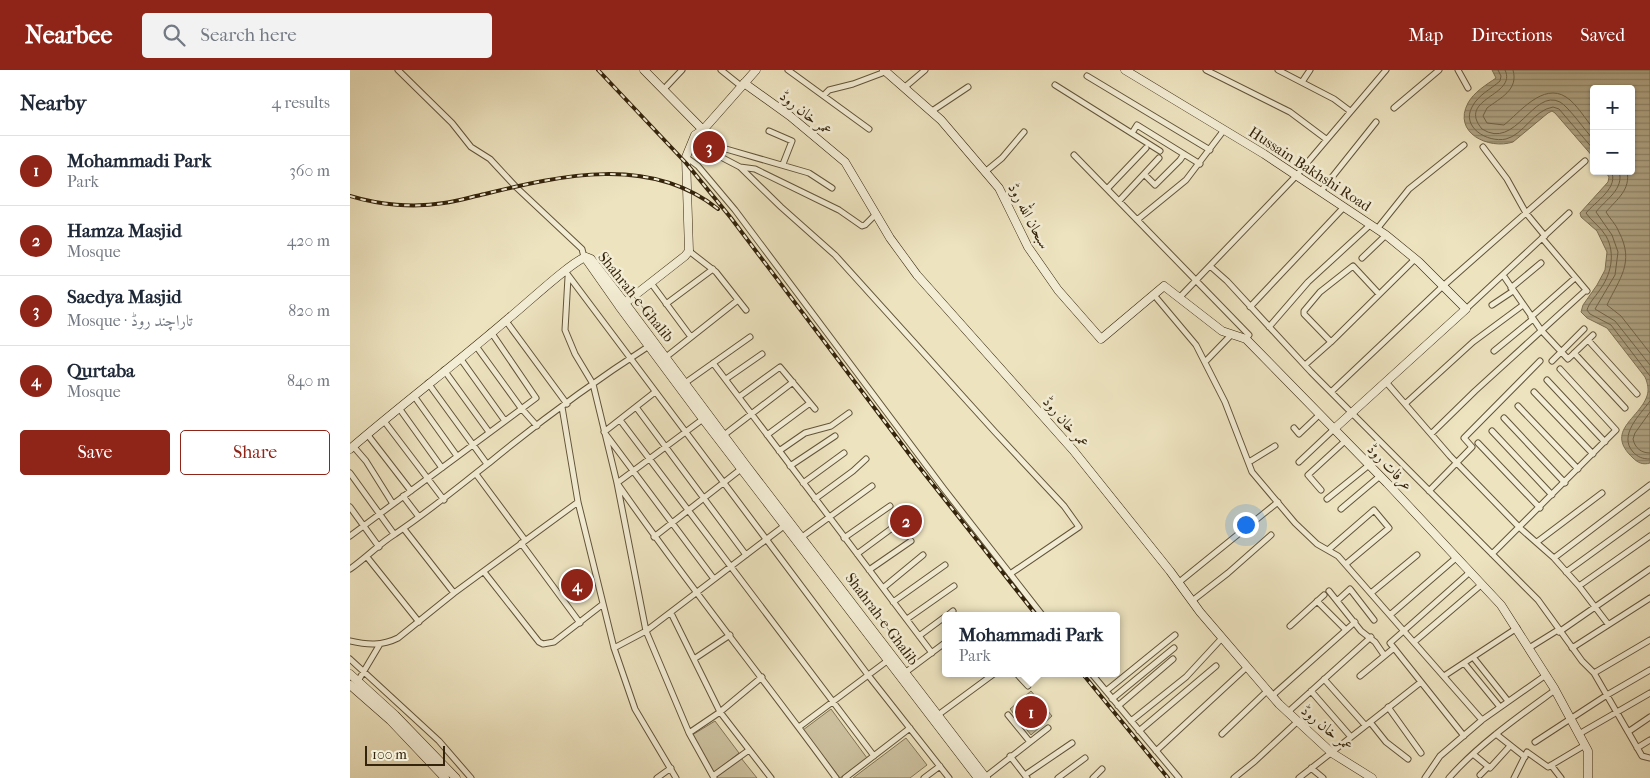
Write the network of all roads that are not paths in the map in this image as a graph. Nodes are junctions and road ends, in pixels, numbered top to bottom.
1 (398, 70) edge
2 (644, 70) edge
3 (682, 70) edge
4 (721, 70) edge
5 (756, 70) edge
6 (788, 70) edge
7 (925, 70) edge
8 (1125, 70) edge
9 (1206, 70) edge
10 (1278, 70) edge
11 (1310, 70) edge
12 (1386, 70) edge
13 (1439, 70) edge
14 (1458, 70) edge
15 (884, 71) edge
16 (1087, 76) dead end
17 (1302, 82) junction
18 (742, 85) junction
19 (1055, 85) dead end
20 (905, 87) junction
21 (968, 87) dead end
22 (1468, 88) dead end
23 (664, 89) junction
24 (824, 96) junction
25 (1394, 108) dead end
26 (932, 111) junction
27 (1350, 111) junction
28 (1376, 122) dead end
29 (869, 129) dead end
30 (703, 130) junction
31 (1224, 130) junction
32 (770, 131) dead end
33 (1024, 132) dead end
34 (1132, 134) junction
35 (1326, 139) junction
36 (1464, 145) dead end
37 (719, 146) junction
38 (1483, 147) dead end
39 (1146, 148) dead end
40 (1210, 150) junction
41 (1160, 151) dead end
42 (1184, 154) junction
43 (1074, 155) dead end
44 (686, 157) junction
45 (1159, 158) dead end
46 (1586, 161) dead end
47 (784, 164) junction
48 (1200, 164) junction
49 (740, 167) junction
50 (985, 172) junction
51 (1144, 174) junction
52 (1296, 176) junction
53 (832, 188) dead end
54 (1108, 189) junction
55 (1321, 191) junction
56 (1119, 201) junction
57 (1344, 207) junction
58 (1526, 213) junction
59 (1569, 213) dead end
60 (876, 214) junction
61 (1137, 220) junction
62 (1374, 227) junction
63 (1386, 235) junction
64 (1544, 237) junction
65 (689, 251) junction
66 (585, 257) junction
67 (1362, 258) dead end
68 (1416, 259) junction
69 (1541, 262) dead end
70 (1210, 266) junction
71 (713, 269) junction
72 (566, 274) junction
73 (1503, 275) junction
74 (1575, 278) junction
75 (1196, 280) junction
76 (650, 283) junction
77 (1443, 286) junction
78 (1512, 290) junction
79 (1154, 294) junction
80 (1379, 294) junction
81 (1180, 298) junction
82 (738, 300) junction
83 (626, 303) junction
84 (666, 304) junction
85 (1492, 305) dead end
86 (1523, 305) junction
87 (1250, 307) junction
88 (1466, 309) junction
89 (746, 310) dead end
90 (1532, 318) junction
91 (506, 320) junction
92 (1270, 327) junction
93 (1584, 329) dead end
94 (1541, 330) junction
95 (491, 332) junction
96 (1232, 334) junction
97 (1593, 335) dead end
98 (691, 337) junction
99 (750, 337) dead end
100 (1246, 339) junction
101 (1588, 340) junction
102 (1331, 342) junction
103 (476, 346) junction
104 (649, 346) junction
105 (1494, 351) dead end
106 (1561, 352) junction
107 (1574, 353) junction
108 (762, 354) dead end
109 (666, 357) junction
110 (460, 358) junction
111 (630, 358) junction
112 (1540, 361) dead end
113 (1552, 361) dead end
114 (1205, 362) junction
115 (713, 363) junction
116 (1305, 365) junction
117 (1560, 368) dead end
118 (444, 370) junction
119 (726, 379) junction
120 (1547, 380) dead end
121 (793, 382) junction
122 (1386, 382) junction
123 (428, 383) junction
124 (685, 383) junction
125 (593, 384) junction
126 (656, 392) junction
127 (1331, 392) junction
128 (1534, 392) dead end
129 (1637, 394) dead end
130 (414, 396) junction
131 (739, 397) junction
132 (810, 403) junction
133 (1405, 404) junction
134 (564, 405) junction
135 (1518, 406) dead end
136 (636, 407) junction
137 (399, 408) junction
138 (521, 408) junction
139 (1625, 408) dead end
140 (815, 409) dead end
141 (849, 413) dead end
142 (1352, 413) junction
143 (752, 414) junction
144 (1319, 415) junction
145 (1504, 418) dead end
146 (703, 419) junction
147 (620, 420) junction
148 (384, 421) junction
149 (505, 421) junction
150 (536, 426) junction
151 (1294, 428) dead end
152 (1334, 430) junction
153 (1492, 431) dead end
154 (489, 432) junction
155 (604, 432) junction
156 (685, 432) junction
157 (367, 434) junction
158 (1431, 434) junction
159 (724, 435) junction
160 (767, 435) junction
161 (835, 436) dead end
162 (1345, 441) junction
163 (1605, 442) junction
164 (1478, 443) dead end
165 (472, 445) junction
166 (1275, 446) dead end
167 (352, 447) edge
168 (666, 447) junction
169 (779, 451) junction
170 (844, 453) dead end
171 (1593, 454) junction
172 (457, 456) junction
173 (649, 459) junction
174 (866, 459) dead end
175 (1249, 462) junction
176 (1299, 462) dead end
177 (1456, 463) junction
178 (487, 464) junction
179 (1368, 465) junction
180 (790, 466) junction
181 (442, 468) junction
182 (741, 469) junction
183 (1578, 470) junction
184 (633, 471) junction
185 (350, 473) edge
186 (476, 474) junction
187 (1380, 476) junction
188 (427, 478) junction
189 (724, 483) junction
190 (803, 483) junction
191 (1565, 483) junction
192 (617, 484) junction
193 (1650, 485) edge
194 (872, 486) dead end
195 (1321, 490) dead end
196 (411, 491) junction
197 (1429, 491) junction
198 (1602, 493) dead end
199 (1552, 495) junction
200 (403, 496) junction
201 (705, 497) junction
202 (1327, 499) dead end
203 (444, 500) junction
204 (815, 500) junction
205 (578, 502) junction
206 (1278, 502) junction
207 (393, 504) junction
208 (890, 506) dead end
209 (350, 507) edge
210 (1540, 508) junction
211 (1341, 509) dead end
212 (688, 511) junction
213 (1650, 511) edge
214 (380, 514) junction
215 (419, 516) junction
216 (829, 518) junction
217 (903, 520) dead end
218 (672, 523) junction
219 (364, 526) junction
220 (784, 526) junction
221 (1520, 528) junction
222 (404, 529) junction
223 (394, 534) junction
224 (350, 536) edge
225 (1272, 536) dead end
226 (1650, 536) edge
227 (654, 537) junction
228 (802, 537) junction
229 (844, 538) junction
230 (767, 540) junction
231 (911, 541) dead end
232 (523, 542) junction
233 (1537, 542) junction
234 (379, 547) junction
235 (1328, 550) junction
236 (856, 554) junction
237 (1492, 554) junction
238 (746, 555) junction
239 (1417, 555) dead end
240 (923, 556) dead end
241 (367, 557) junction
242 (1457, 557) junction
243 (1554, 558) junction
244 (1346, 564) junction
245 (945, 565) dead end
246 (730, 567) junction
247 (350, 568) edge
248 (1650, 569) edge
249 (869, 570) junction
250 (484, 572) junction
251 (1470, 572) junction
252 (1566, 572) junction
253 (1010, 574) junction
254 (714, 579) junction
255 (1178, 582) junction
256 (1482, 584) junction
257 (954, 586) dead end
258 (1579, 586) junction
259 (883, 588) junction
260 (454, 593) junction
261 (696, 593) junction
262 (1371, 593) junction
263 (1650, 598) edge
264 (1192, 601) junction
265 (1317, 601) junction
266 (1337, 601) junction
267 (894, 602) junction
268 (603, 604) junction
269 (1595, 607) junction
270 (1040, 612) edge
271 (671, 613) junction
272 (1390, 615) junction
273 (907, 619) junction
274 (942, 619) edge
275 (1374, 620) dead end
276 (419, 622) junction
277 (1354, 622) junction
278 (580, 623) junction
279 (1608, 624) junction
280 (1290, 626) dead end
281 (1517, 628) junction
282 (1346, 630) junction
283 (646, 631) junction
284 (1405, 631) junction
285 (1559, 631) junction
286 (730, 635) junction
287 (1175, 635) dead end
288 (919, 636) junction
289 (1371, 637) junction
290 (1222, 638) junction
291 (1650, 640) edge
292 (350, 641) edge
293 (1414, 642) junction
294 (380, 644) junction
295 (942, 645) edge
296 (614, 648) junction
297 (1174, 648) dead end
298 (1394, 648) junction
299 (1529, 648) junction
300 (1572, 648) junction
301 (932, 653) junction
302 (1384, 655) junction
303 (1473, 657) junction
304 (1173, 658) dead end
305 (350, 659) edge
306 (694, 659) junction
307 (888, 661) junction
308 (1464, 663) junction
309 (1216, 666) dead end
310 (1247, 667) junction
311 (1650, 670) edge
312 (365, 671) junction
313 (906, 672) junction
314 (1594, 673) junction
315 (350, 674) edge
316 (868, 675) junction
317 (1546, 675) junction
318 (1360, 676) dead end
319 (1444, 676) junction
320 (762, 677) junction
321 (990, 677) edge
322 (1020, 677) edge
323 (1094, 677) edge
324 (1324, 680) junction
325 (358, 682) junction
326 (1421, 682) junction
327 (350, 685) edge
328 (1028, 686) dead end
329 (1555, 690) junction
330 (1106, 691) junction
331 (1311, 691) junction
332 (1270, 693) junction
333 (1650, 693) edge
334 (1607, 695) junction
335 (1112, 699) junction
336 (833, 701) junction
337 (1508, 701) junction
338 (1118, 706) junction
339 (1388, 707) junction
340 (1500, 707) junction
341 (720, 712) junction
342 (1288, 712) junction
343 (1617, 713) junction
344 (938, 715) junction
345 (1008, 715) dead end
346 (1650, 717) edge
347 (1571, 719) junction
348 (1482, 720) junction
349 (1130, 721) junction
350 (1298, 721) junction
351 (1368, 723) junction
352 (799, 727) junction
353 (910, 728) junction
354 (1048, 728) dead end
355 (1139, 731) junction
356 (1628, 732) junction
357 (688, 733) junction
358 (1222, 734) dead end
359 (1496, 734) junction
360 (1579, 734) junction
361 (1464, 736) junction
362 (1352, 737) junction
363 (1650, 740) edge
364 (1030, 742) junction
365 (1535, 742) dead end
366 (1072, 743) dead end
367 (1585, 745) junction
368 (1510, 746) junction
369 (1637, 748) junction
370 (749, 750) junction
371 (1156, 752) junction
372 (1332, 753) junction
373 (1422, 753) dead end
374 (1474, 754) junction
375 (874, 756) junction
376 (1010, 756) junction
377 (1525, 757) junction
378 (1085, 758) dead end
379 (1650, 758) edge
380 (1408, 759) dead end
381 (1551, 765) junction
382 (940, 766) junction
383 (1488, 766) junction
384 (671, 768) junction
385 (1312, 768) junction
386 (1102, 769) dead end
387 (1480, 775) edge
388 (713, 777) edge
389 (1026, 777) edge
390 (445, 778) edge
391 (456, 778) edge
392 (471, 778) edge
393 (657, 778) edge
394 (676, 778) edge
395 (771, 778) edge
396 (836, 778) edge
397 (845, 778) edge
398 (924, 778) edge
399 (949, 778) edge
400 (983, 778) edge
401 (1058, 778) edge
402 (1093, 778) edge
403 (1179, 778) edge
404 (1234, 778) edge
405 (1299, 778) edge
406 (1323, 778) edge
407 (1372, 778) edge
408 (1425, 778) edge
409 (1449, 778) edge
410 (1514, 778) edge
411 (1562, 778) edge
412 (1588, 778) edge

1 - 66 street
2 - 23 street
3 - 23 street
4 - 18 street
5 - 18 street
6 - 24 street
7 - 20 street
8 - 31 street, Hussain Bakhshi Road
9 - 35 street
10 - 17 street
11 - 17 street
12 - 27 street
13 - 25 street
14 - 22 street
15 - 20 street, سبحان اللہ روڈ
15 - 24 street
16 - 40 street
17 - 27 street
18 - 30 street
18 - 60 street, عمر خان روڈ
19 - 34 street
20 - 26 street, سبحان اللہ روڈ
21 - 26 street
23 - 30 street
24 - 29 street
26 - 50 street, سبحان اللہ روڈ
27 - 35 street
28 - 55 street
30 - 37 street
30 - 44 street
31 - 40 street
31 - 52 street, Hussain Bakhshi Road
32 - 47 street
33 - 50 street
34 - 41 street
34 - 42 street
35 - 52 street
36 - 62 street
37 - 47 street
37 - 49 street
38 - 58 street
39 - 54 street
40 - 48 street
42 - 48 street
42 - 51 street
43 - 54 street
44 - 65 street
44 - 253 street
45 - 51 street
46 - 58 street
47 - 53 street
48 - 61 street
49 - 60 street
49 - 253 street
50 - 79 street, سبحان اللہ روڈ
51 - 56 street
52 - 55 street, Hussain Bakhshi Road
52 - 70 street
54 - 56 street
55 - 57 street, Hussain Bakhshi Road
56 - 61 street
57 - 62 street, Hussain Bakhshi Road
57 - 87 street
58 - 64 street
58 - 77 street
59 - 64 street
60 - 255 street, عمر خان روڈ
61 - 75 street
62 - 63 street, Hussain Bakhshi Road
62 - 92 street
63 - 67 street
63 - 68 street, Hussain Bakhshi Road
64 - 73 street
64 - 74 street
65 - 71 street
65 - 76 street
66 - 72 street
66 - 83 street, Shahrah-e-Ghalib
66 - 104 street, Shahrah-e-Ghalib
68 - 77 street, Hussain Bakhshi Road
68 - 80 street
69 - 78 street
70 - 75 street
70 - 87 street
71 - 82 street
71 - 84 street
72 - 91 street
72 - 111 street
72 - 125 street
73 - 78 street
73 - 88 street
74 - 90 street
74 - 94 street
75 - 81 street
75 - 100 street
76 - 83 street
76 - 84 street
77 - 88 street, Hussain Bakhshi Road
77 - 127 street
78 - 85 street
78 - 86 street
79 - 81 street, عرفات روڈ
79 - 114 street
80 - 102 street
80 - 102 street
81 - 96 street, عرفات روڈ
82 - 89 street
82 - 98 street
83 - 109 street, Shahrah-e-Ghalib
84 - 98 street
86 - 90 street
86 - 133 street
87 - 92 street
88 - 122 street
90 - 94 street
90 - 105 street
91 - 95 street
91 - 134 street
92 - 116 street
93 - 106 street
94 - 106 street
94 - 158 street
95 - 103 street
95 - 138 street
96 - 100 street, عرفات روڈ
96 - 114 street
97 - 101 street
98 - 109 street
99 - 115 street
100 - 144 street, عرفات روڈ
101 - 107 street
101 - 129 street
102 - 116 street
103 - 110 street
103 - 138 street
104 - 111 street
104 - 146 street, Shahrah-e-Ghalib
106 - 107 street
106 - 113 street
107 - 139 street
108 - 119 street
109 - 124 street, Shahrah-e-Ghalib
110 - 118 street
110 - 149 street
111 - 125 street
111 - 126 street
112 - 177 street
114 - 175 street
115 - 119 street
115 - 124 street
116 - 127 street
117 - 163 street
118 - 123 street
118 - 154 street
119 - 131 street
120 - 163 street
121 - 131 street
121 - 132 street
121 - 143 street
122 - 133 street
122 - 142 street
123 - 130 street
123 - 165 street
124 - 159 street, Shahrah-e-Ghalib
125 - 134 street
125 - 155 street
126 - 136 street
126 - 156 street
127 - 142 street
128 - 171 street
130 - 137 street
130 - 172 street
131 - 143 street
132 - 140 street
132 - 160 street
133 - 158 street
134 - 150 street
134 - 205 street
135 - 183 street
136 - 147 street
136 - 168 street
137 - 148 street
137 - 181 street
138 - 149 street
138 - 150 street
141 - 169 street
142 - 152 street
142 - 197 street
143 - 159 street
143 - 160 street
144 - 151 street
144 - 152 street, عرفات روڈ
145 - 191 street
146 - 156 street
146 - 182 street, Shahrah-e-Ghalib
147 - 155 street
147 - 173 street
148 - 157 street
148 - 188 street
149 - 154 street
150 - 178 street
152 - 162 street, عرفات روڈ
152 - 176 street
153 - 199 street
154 - 165 street
155 - 184 street
155 - 192 street
156 - 168 street
156 - 189 street
157 - 167 street
157 - 196 street
158 - 177 street
159 - 228 street, Shahrah-e-Ghalib
160 - 169 street
161 - 180 street
162 - 179 street, عرفات روڈ
162 - 195 street
163 - 171 street
164 - 210 street
165 - 172 street
165 - 178 street
166 - 175 street
167 - 207 street
168 - 173 street
168 - 201 street
169 - 180 street
170 - 190 street
171 - 183 street
172 - 181 street
173 - 184 street
173 - 212 street
174 - 204 street
175 - 206 street
177 - 197 street
177 - 221 street
178 - 186 street
179 - 187 street, عرفات روڈ
179 - 202 street
180 - 190 street
181 - 188 street
182 - 189 street
182 - 220 street, Shahrah-e-Ghalib
183 - 191 street
184 - 192 street
184 - 218 street
185 - 214 street
186 - 203 street
186 - 232 street
187 - 211 street
187 - 242 street, عرفات روڈ
188 - 196 street
188 - 203 street
189 - 201 street
189 - 230 street
190 - 204 street
191 - 199 street
192 - 227 street
192 - 283 street
193 - 243 street
194 - 216 street
196 - 200 street
197 - 237 street
198 - 233 street
199 - 210 street
200 - 207 street
200 - 215 street
201 - 212 street
201 - 238 street
203 - 215 street
204 - 216 street
205 - 232 street
205 - 268 street
206 - 235 street
206 - 255 street
207 - 214 street
208 - 229 street
209 - 219 street
210 - 221 street
212 - 218 street
212 - 246 street
213 - 252 street
214 - 219 street
214 - 223 street
215 - 222 street
216 - 228 street
216 - 229 street
217 - 236 street
218 - 227 street
218 - 254 street
219 - 224 street
219 - 234 street
220 - 230 street
220 - 307 street, Shahrah-e-Ghalib
221 - 233 street
221 - 237 street
222 - 223 street
222 - 260 street
223 - 234 street
225 - 264 street
226 - 258 street
227 - 261 street
228 - 313 street, Shahrah-e-Ghalib
229 - 236 street
230 - 238 street
230 - 316 street
231 - 249 street
232 - 250 street
232 - 278 street
233 - 243 street
234 - 241 street
235 - 244 street
235 - 244 street
236 - 249 street
237 - 285 street
238 - 246 street
239 - 262 street
240 - 259 street
241 - 247 street
241 - 276 street
242 - 251 street, عرفات روڈ
242 - 272 street
243 - 252 street
244 - 262 street
245 - 267 street
246 - 254 street
246 - 336 street
248 - 269 street
249 - 259 street
250 - 260 street
250 - 278 street
251 - 256 street, عرفات روڈ
251 - 284 street
252 - 258 street
253 - 270 street
254 - 261 street
255 - 264 street, عمر خان روڈ
256 - 281 street, عرفات روڈ
256 - 293 street
257 - 273 street
258 - 269 street
259 - 267 street
260 - 276 street
261 - 271 street
261 - 286 street
262 - 272 street
263 - 279 street
264 - 290 street, عمر خان روڈ
265 - 266 street
265 - 280 street
265 - 282 street
266 - 275 street
266 - 277 street
267 - 273 street
268 - 278 street
268 - 296 street
269 - 279 street
269 - 285 street
271 - 283 street
271 - 306 street
272 - 284 street
273 - 288 street
274 - 288 street
276 - 294 street
277 - 282 street
277 - 289 street
279 - 300 street
281 - 299 street, عرفات روڈ
281 - 303 street
282 - 332 street
283 - 296 street
283 - 357 street
284 - 293 street
284 - 298 street
285 - 299 street
285 - 300 street
286 - 306 street
286 - 320 street
287 - 330 street
288 - 301 street
289 - 302 street
289 - 324 street
290 - 310 street, عمر خان روڈ
290 - 349 street
291 - 314 street
292 - 294 street
293 - 319 street
294 - 312 street
295 - 301 street
296 - 384 street
297 - 335 street
298 - 302 street
298 - 326 street
299 - 317 street, عرفات روڈ
300 - 314 street
301 - 313 street
302 - 318 street
303 - 308 street
303 - 337 street
304 - 338 street
305 - 312 street
306 - 341 street
307 - 316 street
307 - 400 street, Shahrah-e-Ghalib
308 - 319 street
308 - 340 street
309 - 355 street
310 - 332 street, عمر خان روڈ
310 - 371 street
311 - 334 street
312 - 325 street
312 - 392 street
313 - 344 street, Shahrah-e-Ghalib
314 - 334 street
315 - 325 street
316 - 336 street
316 - 353 street
317 - 329 street, عرفات روڈ
317 - 337 street
319 - 348 street
320 - 341 street
320 - 352 street
321 - 344 street
322 - 328 street
323 - 330 street
324 - 331 street
324 - 351 street
325 - 391 street
326 - 339 street
326 - 361 street
327 - 390 street
329 - 347 street, عرفات روڈ
329 - 359 street
330 - 335 street
331 - 342 street
331 - 362 street
332 - 342 street, عمر خان روڈ
332 - 358 street
333 - 343 street
334 - 343 street
334 - 347 street
335 - 338 street
336 - 352 street
336 - 375 street
337 - 340 street
338 - 349 street
339 - 351 street
339 - 373 street
340 - 348 street
341 - 357 street
341 - 370 street
342 - 350 street, عمر خان روڈ
343 - 356 street
343 - 360 street
344 - 400 street, Shahrah-e-Ghalib
345 - 364 street
346 - 356 street
347 - 360 street, عرفات روڈ
347 - 365 street
348 - 361 street
349 - 355 street
350 - 372 street, عمر خان روڈ
350 - 404 street
351 - 362 street
351 - 380 street
352 - 396 street
353 - 375 street
353 - 382 street
354 - 364 street
355 - 371 street
356 - 369 street
357 - 388 street
359 - 368 street
359 - 374 street
360 - 367 street, عرفات روڈ
361 - 408 street
362 - 372 street
363 - 369 street
364 - 376 street
366 - 389 street
367 - 381 street
367 - 412 street, عرفات روڈ
368 - 377 street
368 - 383 street
369 - 379 street
370 - 388 street
370 - 395 street
371 - 403 street
372 - 385 street
372 - 407 street, عمر خان روڈ
374 - 383 street
374 - 409 street
375 - 397 street
376 - 389 street
376 - 400 street
377 - 381 street
377 - 410 street
378 - 401 street
381 - 411 street
382 - 398 street
382 - 399 street
383 - 387 street
384 - 393 street
384 - 394 street
385 - 405 street
385 - 406 street
386 - 402 street

